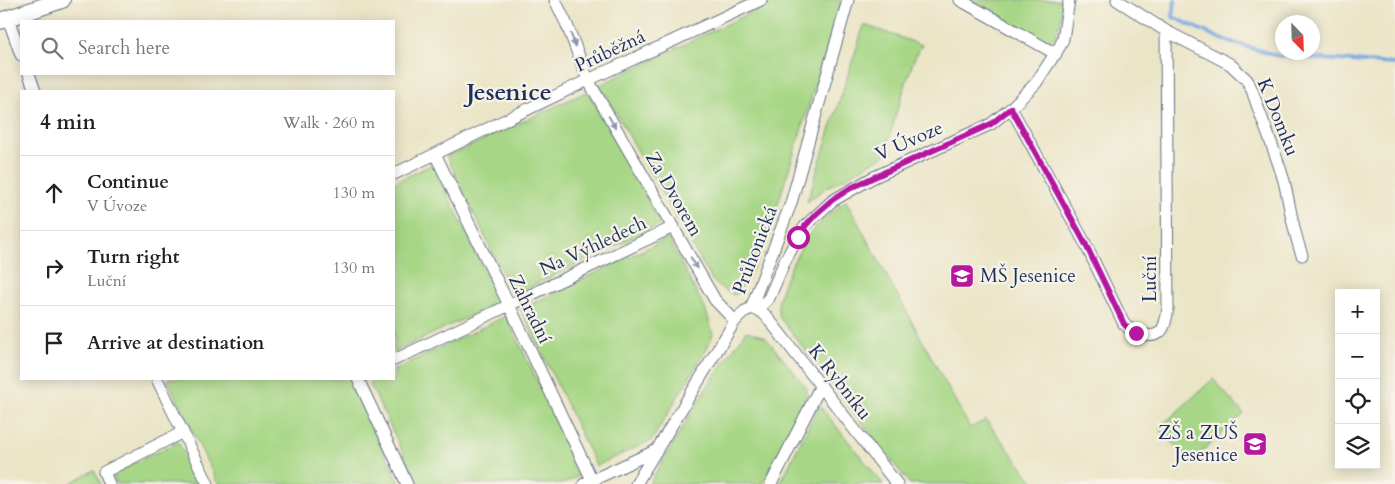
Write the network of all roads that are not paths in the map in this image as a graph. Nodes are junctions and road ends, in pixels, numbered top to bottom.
1 (62, 0) edge
2 (555, 0) edge
3 (761, 0) edge
4 (848, 0) edge
5 (960, 0) edge
6 (1069, 0) edge
7 (1117, 0) edge
8 (4, 20) edge
9 (1166, 31) junction
10 (20, 53) edge
11 (1056, 54) junction
12 (29, 75) edge
13 (588, 80) junction
14 (35, 90) edge
15 (1011, 108) junction
16 (435, 154) junction
17 (395, 174) edge
18 (673, 227) junction
19 (1302, 255) dead end
20 (509, 305) junction
21 (752, 308) junction
22 (735, 321) junction
23 (395, 360) edge
24 (157, 380) edge
25 (358, 380) edge
26 (821, 385) junction
27 (183, 432) junction
28 (657, 450) junction
29 (588, 482) edge
30 (109, 484) edge
31 (208, 484) edge
32 (408, 484) edge
33 (636, 484) edge
34 (771, 484) edge
35 (897, 484) edge

1 - 8 main road
2 -> 13 street, Za Dvorem
3 - 13 street, Průběžná
4 - 21 street, Průhonická
5 - 11 street
6 - 11 street, V Úvoze
7 - 9 street, K Domku
8 - 10 street
9 - 15 street, Luční
9 - 19 street, K Domku
11 - 15 street, V Úvoze
12 - 14 street
13 - 16 street, Průběžná
13 -> 18 street, Za Dvorem
15 - 21 street, V Úvoze
16 - 17 street, Průběžná
16 - 20 street, Zahradní
18 - 20 street, Na Výhledech
18 -> 22 street, Za Dvorem
20 - 23 street, Na Výhledech
20 - 29 street, Zahradní
21 - 22 street, Průhonická
21 - 26 street, K Rybníku
22 - 28 street, Průhonická
24 - 27 street
25 - 32 street
26 - 34 street
26 - 35 street, K Rybníku
27 - 30 street
27 - 31 street
28 - 29 street
28 - 33 street, Průhonická

